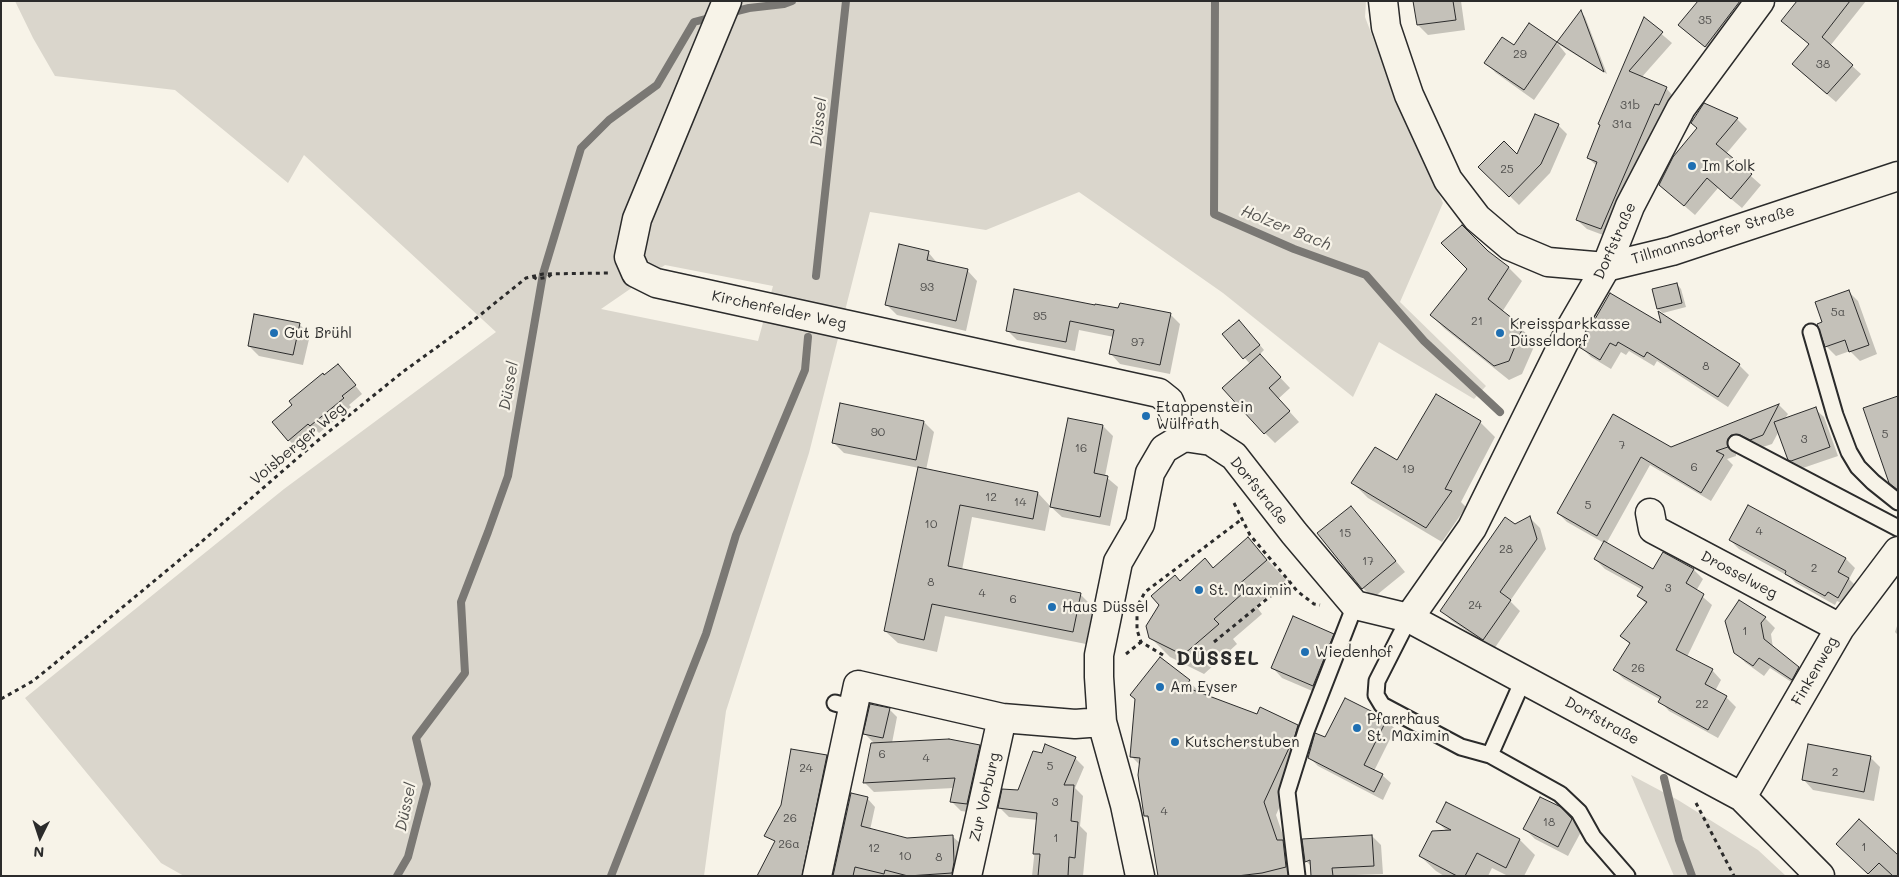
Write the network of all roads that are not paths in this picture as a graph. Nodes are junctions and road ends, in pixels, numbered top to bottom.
1 (1383, 1) edge
2 (1760, 1) edge
3 (722, 12) edge
4 (1898, 176) edge
5 (1606, 267) junction
6 (1811, 332) dead end
7 (1184, 437) junction
8 (1736, 443) dead end
9 (1898, 502) edge
10 (1650, 513) dead end
11 (1898, 528) edge
12 (1894, 561) edge
13 (1355, 606) junction
14 (1409, 618) junction
15 (1840, 628) junction
16 (1524, 678) junction
17 (1002, 718) junction
18 (1102, 722) junction
19 (1490, 756) junction
20 (1742, 797) junction
21 (817, 876) edge
22 (967, 876) edge
23 (1140, 876) edge
24 (1296, 876) edge
25 (1627, 876) edge
26 (1820, 876) edge

1 - 5 street, Tillmannsdorfer Straße
2 - 5 street, Dorfstraße
3 - 7 street, Kirchenfelder Weg
4 - 5 street, Tillmannsdorfer Straße
5 - 14 street, Dorfstraße
6 - 9 lane
7 - 13 street, Dorfstraße
7 - 18 street
8 - 11 lane
10 - 15 street, Drosselweg
12 - 15 street, Finkenweg
13 - 14 street, Dorfstraße
13 - 24 lane
14 - 16 street, Dorfstraße
14 - 19 lane
15 - 20 street, Finkenweg
16 - 19 lane
16 - 20 street, Dorfstraße
17 - 18 street
17 - 21 street
17 - 22 street, Zur Vorburg
18 - 23 street
19 - 25 lane
20 - 26 street, Dorfstraße

